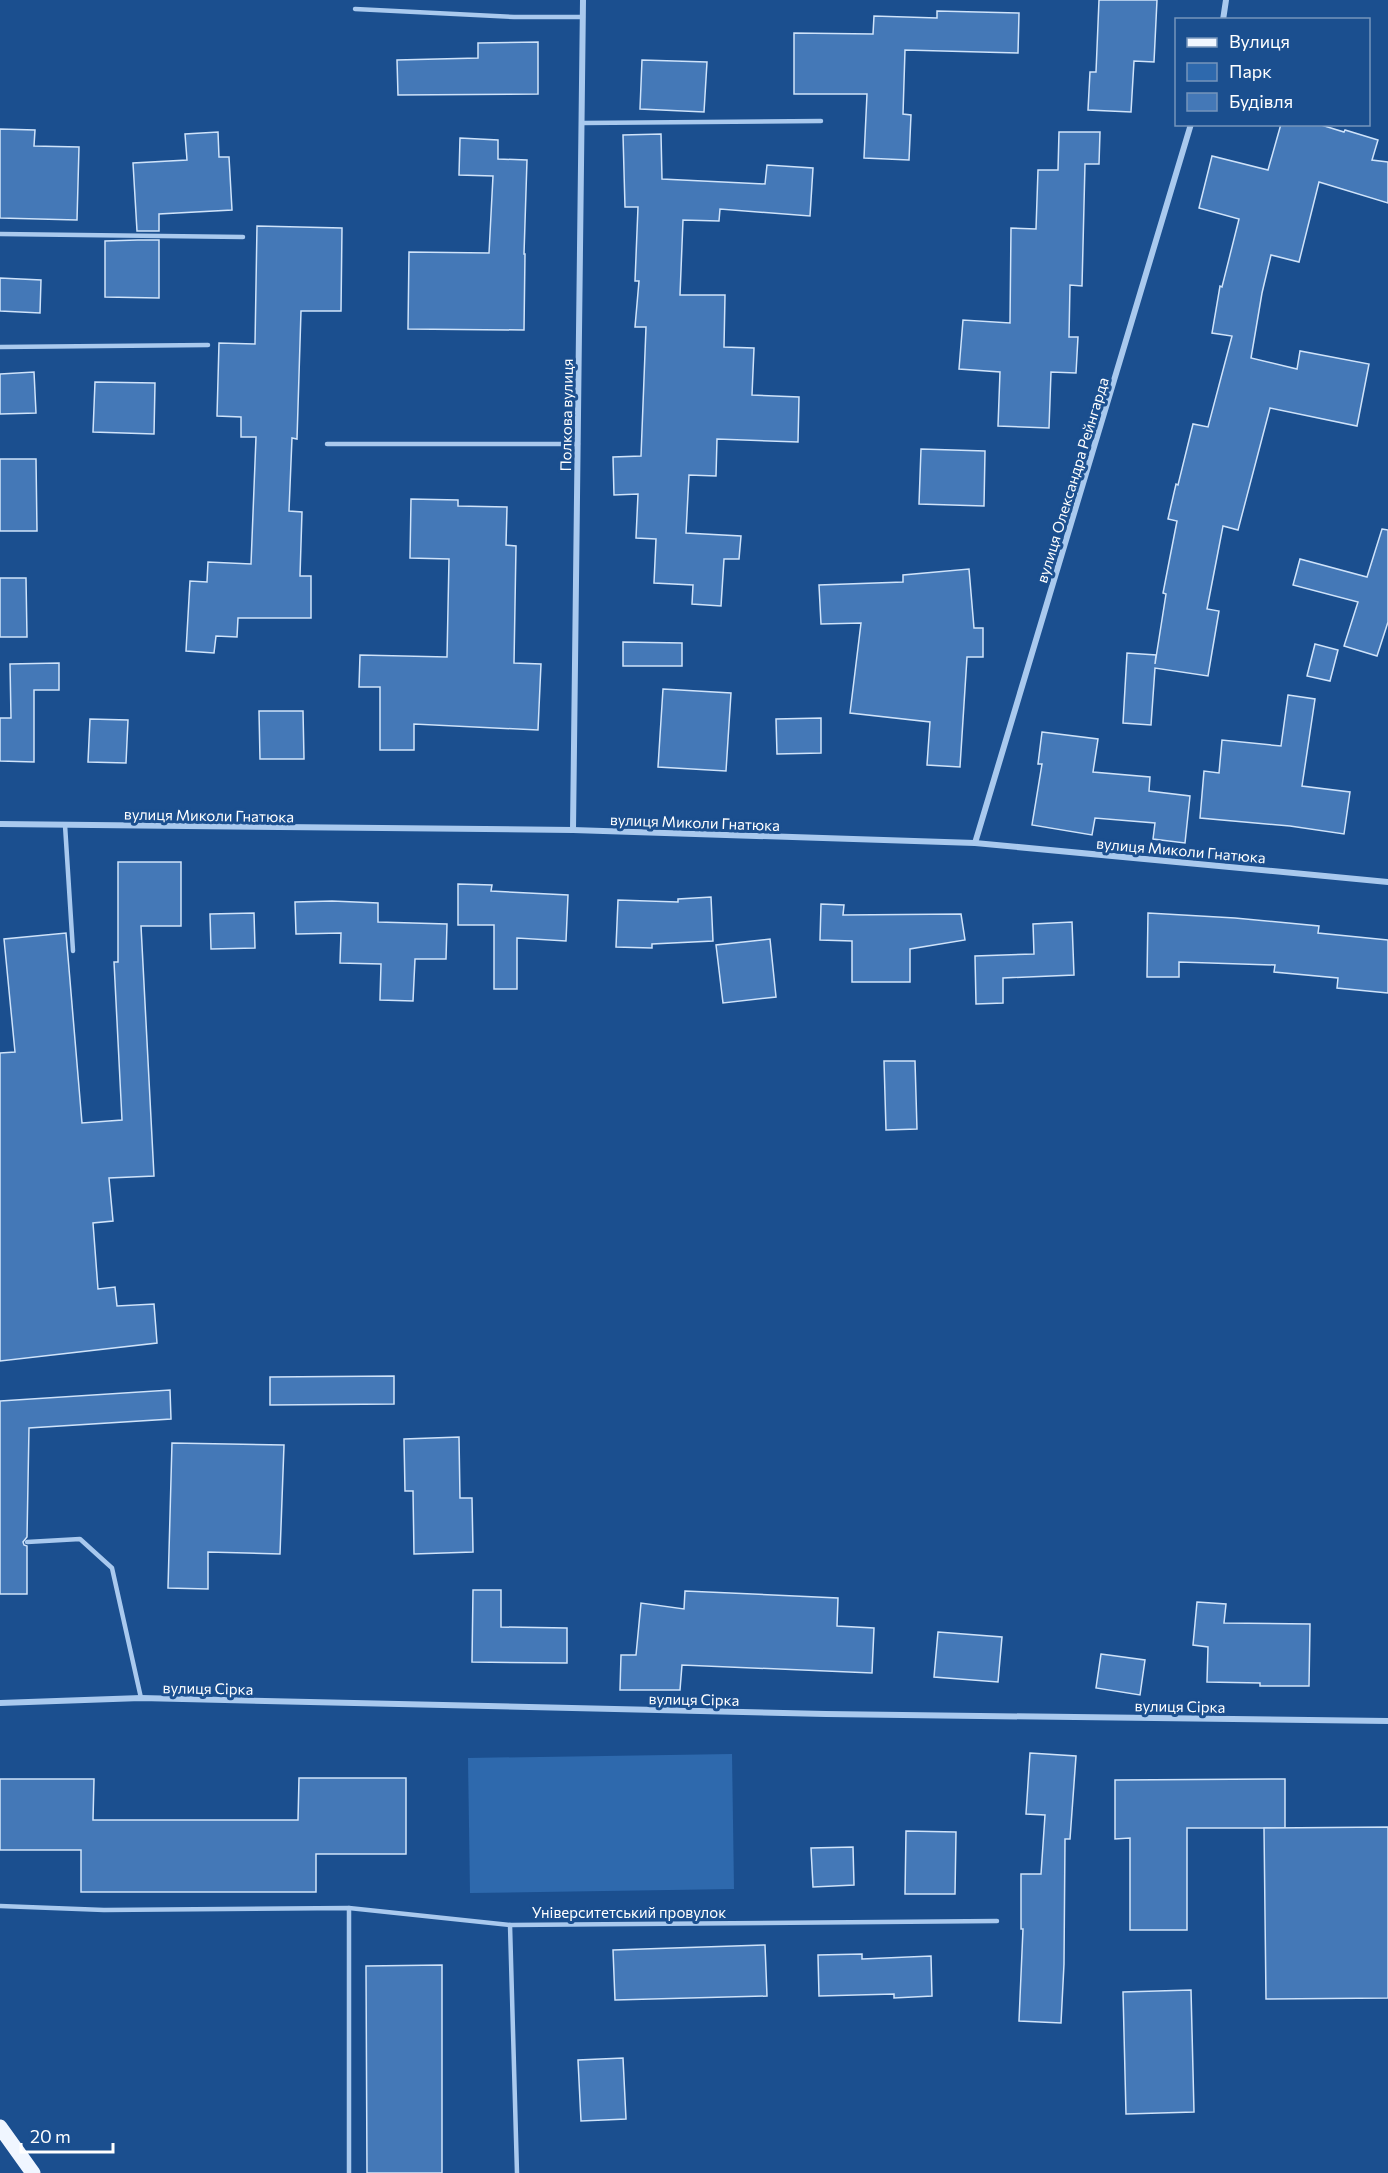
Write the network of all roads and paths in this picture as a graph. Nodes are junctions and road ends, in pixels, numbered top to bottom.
1 (583, 0) edge
2 (1226, 0) edge
3 (355, 9) dead end
4 (583, 17) junction
5 (1223, 18) edge
6 (821, 121) dead end
7 (582, 123) junction
8 (1190, 126) edge
9 (0, 234) edge
10 (243, 237) dead end
11 (208, 345) dead end
12 (0, 347) edge
13 (327, 444) dead end
14 (578, 444) junction
15 (0, 824) edge
16 (65, 825) junction
17 (573, 830) junction
18 (975, 843) junction
19 (1388, 882) edge
20 (74, 951) dead end
21 (27, 1542) dead end
22 (141, 1698) junction
23 (0, 1703) edge
24 (1388, 1721) edge
25 (0, 1906) edge
26 (349, 1908) junction
27 (997, 1921) dead end
28 (510, 1924) junction
29 (0, 2127) edge
30 (33, 2173) edge
31 (349, 2173) edge
32 (517, 2173) edge

1 - 4 street, Полкова вулиця
2 - 5 street
3 - 4 lane
4 - 7 street, Полкова вулиця
6 - 7 lane
7 - 14 street, Полкова вулиця
8 - 18 street, вулиця Олександра Рейнгарда
9 - 10 lane
11 - 12 lane
13 - 14 lane
14 - 17 street, Полкова вулиця
15 - 16 street, вулиця Миколи Гнатюка
16 - 17 street, вулиця Миколи Гнатюка
16 - 20 lane
17 - 18 street, вулиця Миколи Гнатюка
18 - 19 street, вулиця Миколи Гнатюка
21 - 22 lane
22 - 23 street, вулиця Сірка
22 - 24 street, вулиця Сірка
25 - 26 lane
26 - 28 lane
26 - 31 lane
27 - 28 lane, Університетський провулок
28 - 32 lane, Університетський провулок
29 - 30 main road

